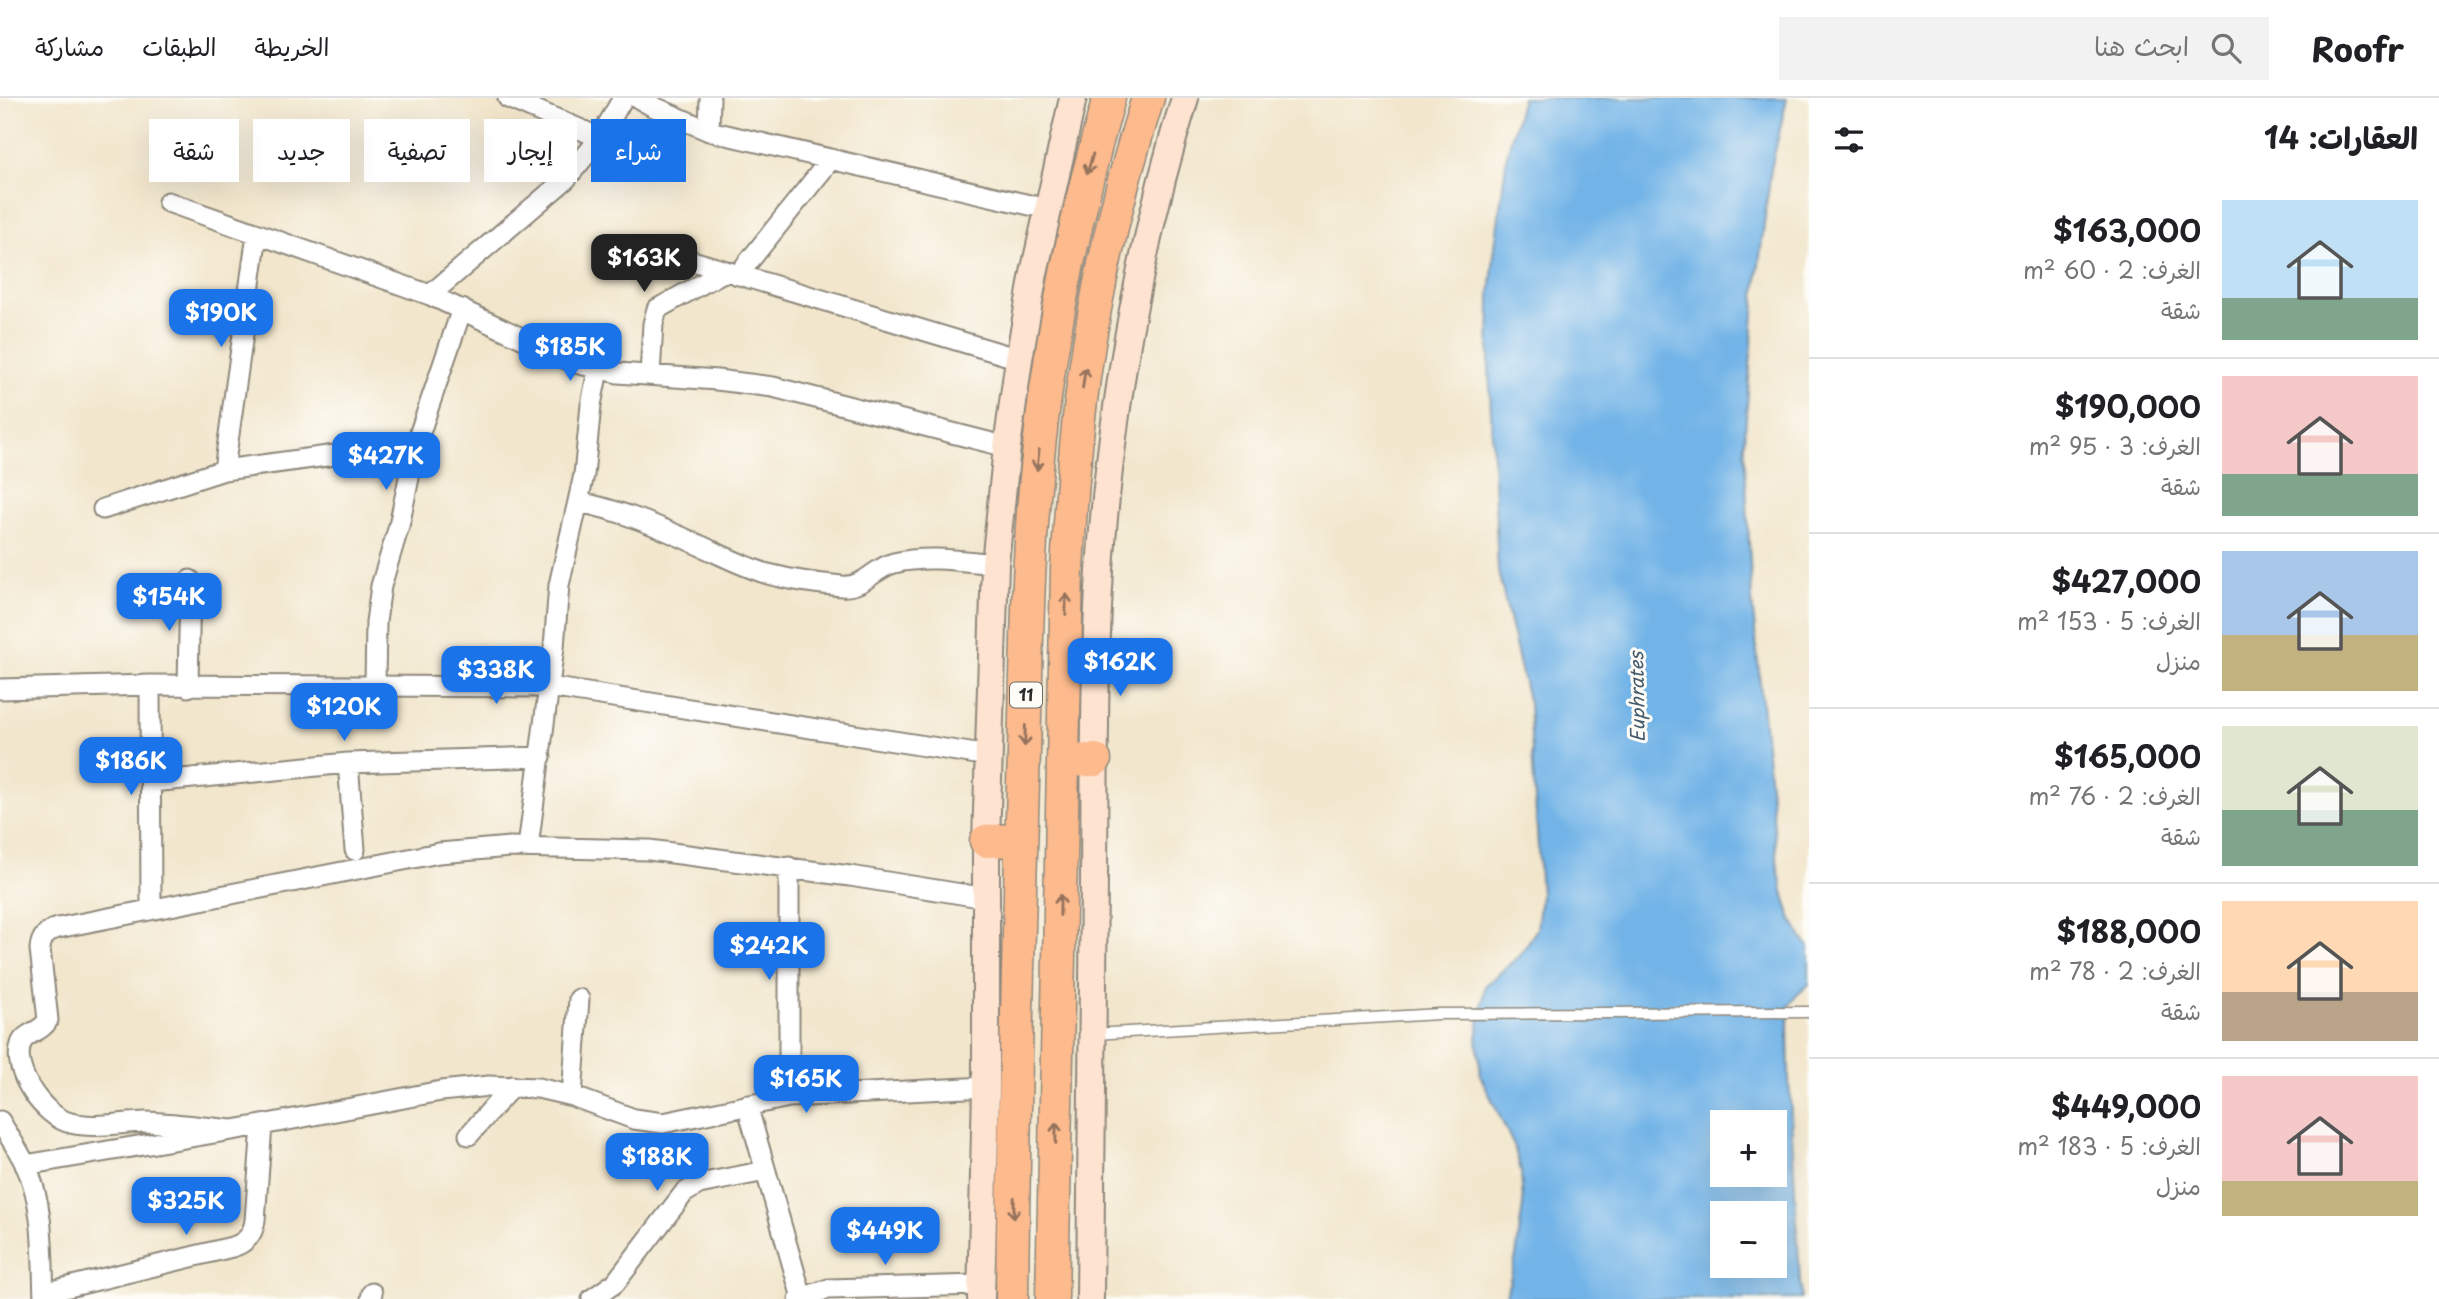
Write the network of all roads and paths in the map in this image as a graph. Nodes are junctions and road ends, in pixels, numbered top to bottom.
1 (508, 98) edge
2 (623, 98) edge
3 (638, 98) edge
4 (709, 98) edge
5 (1073, 98) edge
6 (1109, 98) edge
7 (1149, 98) edge
8 (1185, 98) edge
9 (611, 119) edge
10 (709, 131) junction
11 (591, 134) edge
12 (591, 149) edge
13 (831, 159) junction
14 (167, 202) dead end
15 (1047, 209) junction
16 (257, 234) junction
17 (676, 256) dead end
18 (731, 273) junction
19 (430, 295) junction
20 (461, 309) junction
21 (1019, 359) junction
22 (598, 370) junction
23 (650, 375) junction
24 (416, 444) junction
25 (1007, 447) junction
26 (224, 470) junction
27 (578, 502) junction
28 (103, 509) dead end
29 (995, 564) junction
30 (190, 580) dead end
31 (150, 685) junction
32 (375, 685) junction
33 (188, 687) junction
34 (549, 687) junction
35 (0, 688) edge
36 (989, 756) junction
37 (541, 757) junction
38 (1095, 760) junction
39 (1063, 761) junction
40 (348, 762) junction
41 (151, 782) junction
42 (1021, 840) junction
43 (986, 841) junction
44 (528, 847) junction
45 (355, 850) dead end
46 (789, 867) junction
47 (986, 898) junction
48 (1020, 903) junction
49 (151, 909) junction
50 (579, 999) dead end
51 (1809, 1012) edge
52 (1092, 1034) junction
53 (512, 1086) junction
54 (985, 1087) junction
55 (572, 1096) junction
56 (789, 1097) junction
57 (747, 1105) junction
58 (0, 1121) edge
59 (262, 1125) junction
60 (231, 1130) junction
61 (469, 1135) dead end
62 (25, 1165) junction
63 (766, 1171) junction
64 (1055, 1188) junction
65 (1013, 1244) junction
66 (981, 1292) edge
67 (44, 1296) edge
68 (801, 1298) edge
69 (592, 1299) edge
70 (1012, 1299) edge
71 (1038, 1299) edge
72 (1052, 1299) edge
73 (1090, 1299) edge

1 - 11 street
2 - 9 street
3 - 10 street
4 - 10 street
5 - 15 main road
6 -> 42 highway, 11
39 -> 7 highway, 11
8 - 38 main road
10 - 13 street
12 - 19 street
13 - 15 street
13 - 18 street
14 - 16 street
15 - 21 main road
16 - 19 street
16 - 26 street
17 - 18 street
18 - 21 street
18 - 23 street
19 - 20 street
20 - 22 street
20 - 24 street
21 - 25 main road
22 - 23 street
22 - 27 street
23 - 25 street
24 - 26 street
24 - 32 street
25 - 29 main road
26 - 28 street
27 - 29 street
27 - 34 street
29 - 36 main road
30 - 33 street
31 - 33 street
31 - 35 street
31 - 41 street
32 - 33 street
32 - 34 street
34 - 36 street
34 - 37 street
36 - 43 main road
37 - 40 street
37 - 44 street
38 - 39 highway
38 - 52 main road
64 -> 39 highway, 11
40 - 41 street
40 - 45 street
41 - 49 street
42 - 43 highway
42 - 48 highway, 11
43 - 47 main road
44 - 46 street
44 - 49 street
46 - 47 street
46 - 56 street
47 - 54 main road
48 - 64 highway
48 -> 65 highway, 11
49 - 60 street
50 - 55 street
51 - 52 lane
52 - 73 main road
53 - 55 street
53 - 59 street
53 - 61 street
54 - 56 street
54 - 66 main road
55 - 57 street
56 - 57 street
57 - 63 street
58 - 62 street
59 - 60 street
59 - 67 street
60 - 62 street
62 - 67 street
63 - 68 street
63 - 69 street
64 - 72 highway, 11
65 - 70 highway, 11
65 - 71 highway
66 - 68 street

